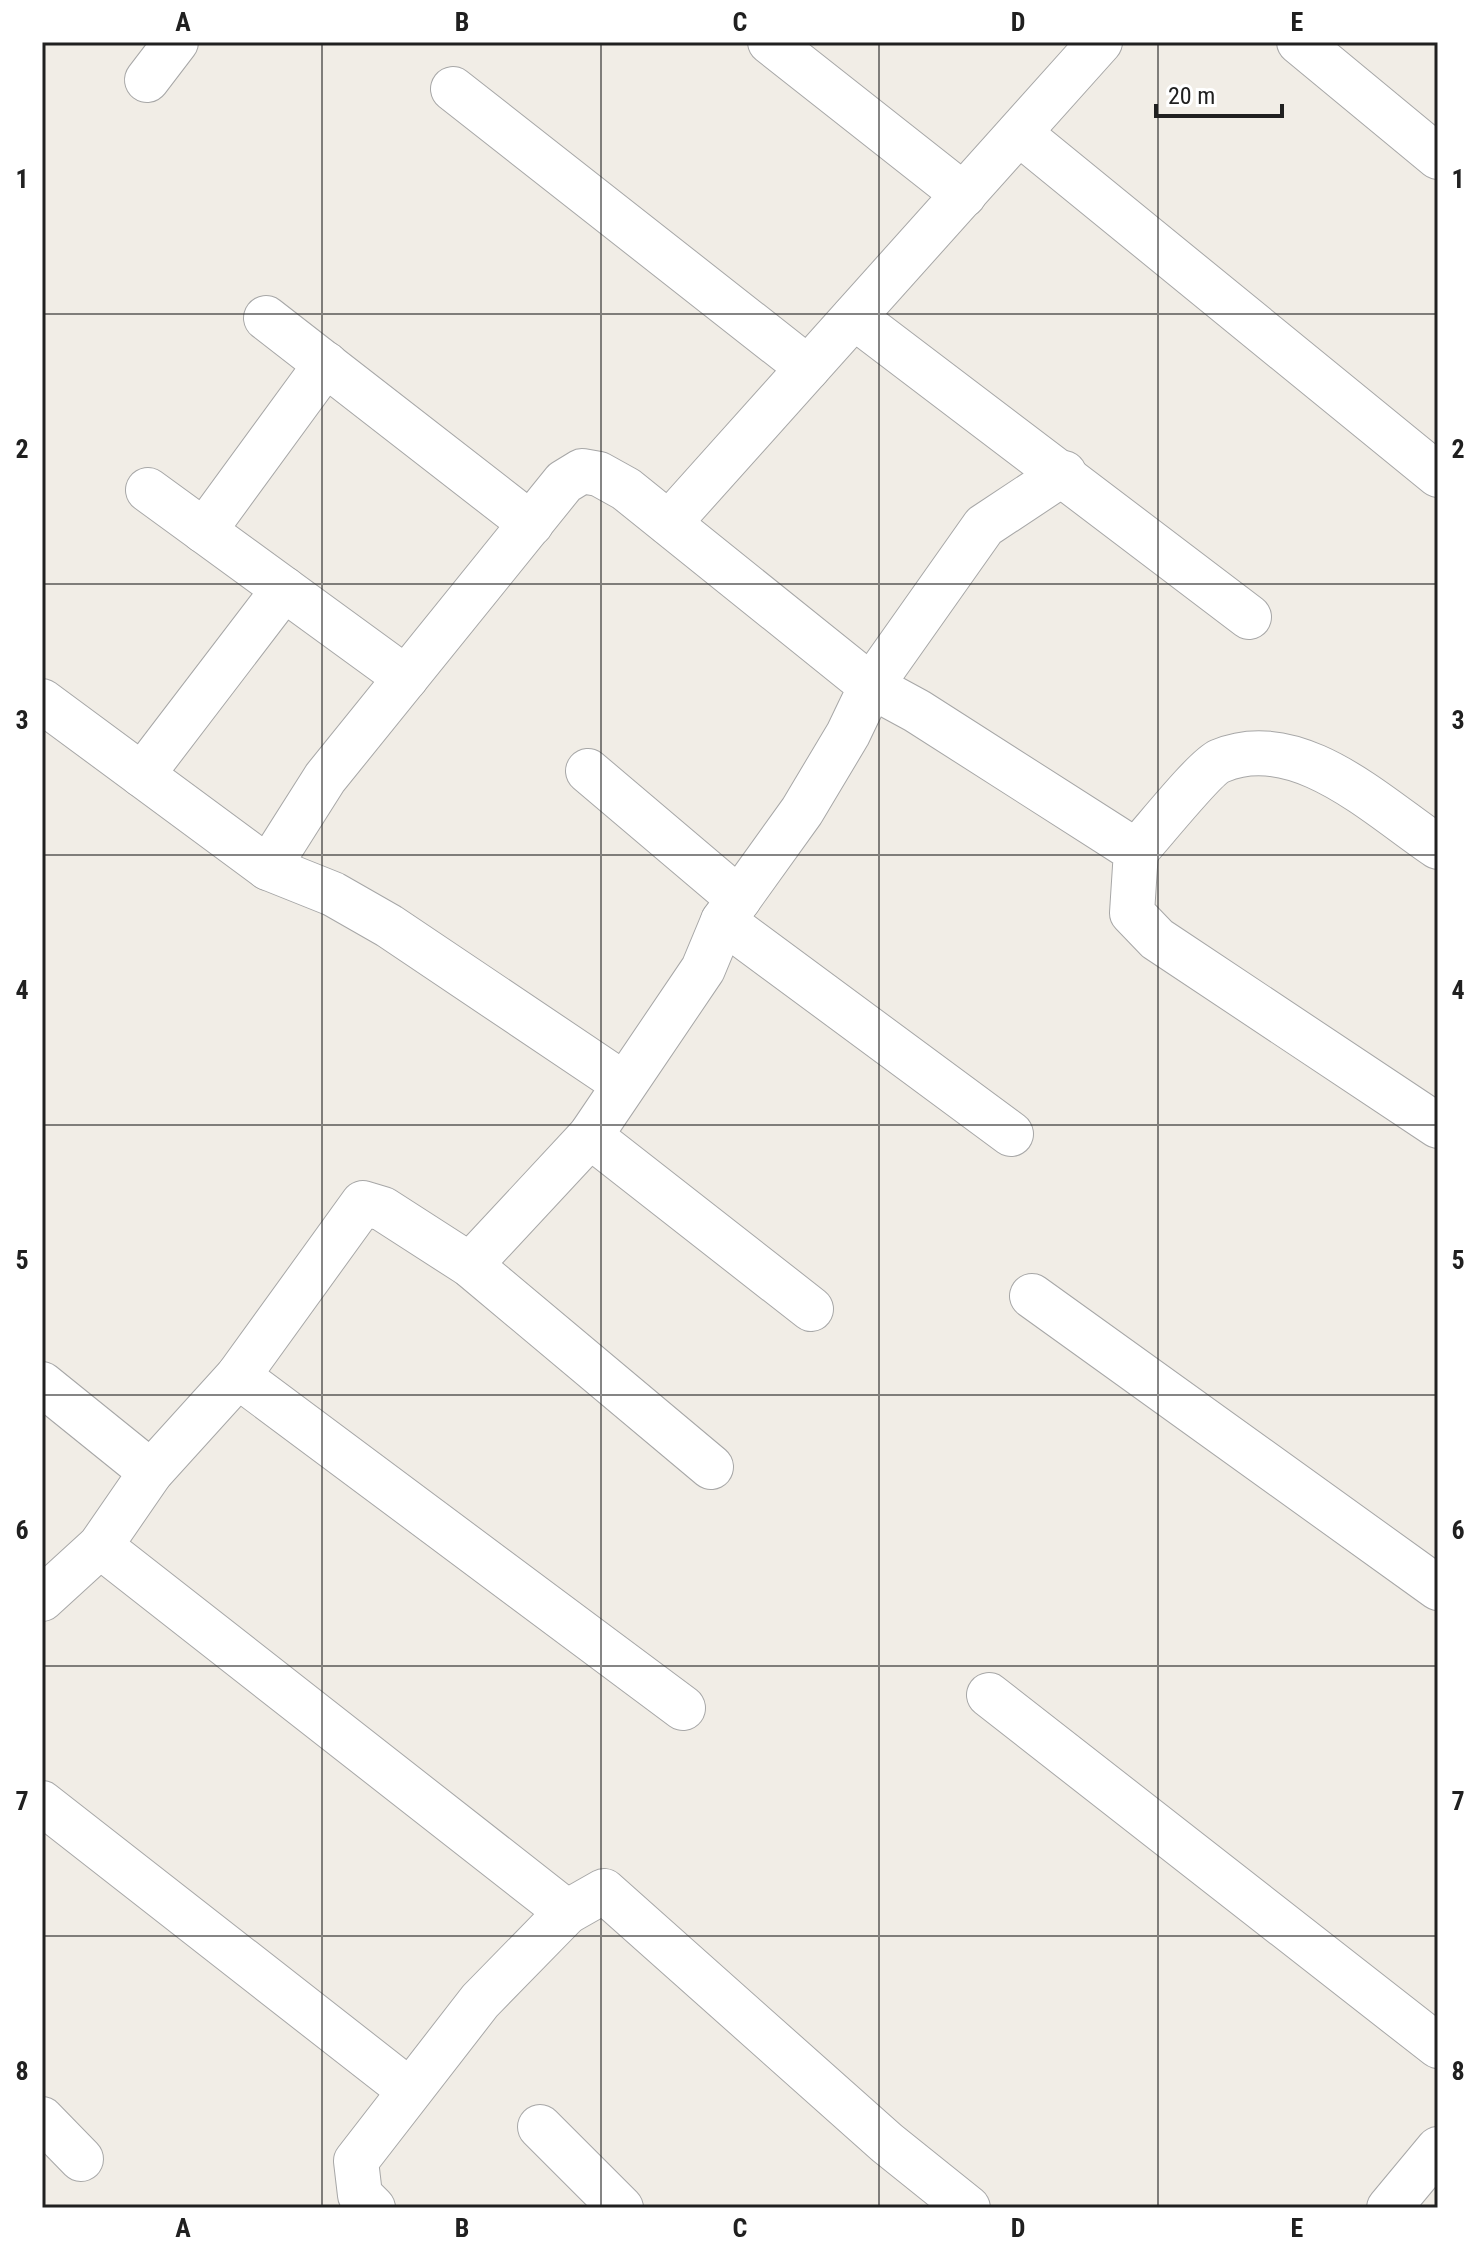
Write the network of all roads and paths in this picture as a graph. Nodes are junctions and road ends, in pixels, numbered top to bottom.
1 (176, 42) edge
2 (770, 42) edge
3 (1100, 42) edge
4 (1299, 42) edge
5 (147, 80) dead end
6 (453, 89) dead end
7 (1019, 133) junction
8 (1438, 157) edge
9 (964, 195) junction
10 (854, 317) junction
11 (266, 318) dead end
12 (326, 364) junction
13 (808, 368) junction
14 (1064, 473) junction
15 (1438, 475) edge
16 (148, 490) dead end
17 (669, 523) junction
18 (531, 524) junction
19 (204, 531) junction
20 (284, 589) junction
21 (1249, 617) dead end
22 (406, 678) junction
23 (871, 686) junction
24 (42, 701) edge
25 (588, 771) dead end
26 (142, 775) junction
27 (1438, 847) edge
28 (1136, 851) junction
29 (268, 868) junction
30 (731, 910) junction
31 (624, 1084) junction
32 (1438, 1126) edge
33 (1011, 1134) dead end
34 (590, 1136) junction
35 (470, 1265) junction
36 (1032, 1296) dead end
37 (811, 1309) dead end
38 (238, 1376) junction
39 (42, 1384) edge
40 (711, 1467) dead end
41 (151, 1472) junction
42 (100, 1546) junction
43 (1438, 1588) edge
44 (42, 1599) edge
45 (989, 1695) dead end
46 (683, 1708) dead end
47 (42, 1803) edge
48 (567, 1912) junction
49 (1438, 2046) edge
50 (409, 2090) junction
51 (42, 2119) edge
52 (540, 2127) dead end
53 (1438, 2149) edge
54 (81, 2159) dead end
55 (373, 2208) edge
56 (621, 2208) edge
57 (968, 2208) edge
58 (1389, 2208) edge

1 - 5 street
2 - 9 street
3 - 7 street
4 - 8 street
6 - 13 street
7 - 9 street
7 - 15 street
9 - 10 street
10 - 13 street
10 - 14 street
11 - 12 street
12 - 18 street
12 - 19 street
13 - 17 street
14 - 21 street
14 - 23 street
16 - 19 street
17 - 18 street
17 - 23 street
18 - 22 street
19 - 20 street
20 - 22 street
20 - 26 street
22 - 29 street
23 - 28 street
23 - 30 street
24 - 26 street
25 - 30 street
26 - 29 street
27 - 28 street
28 - 32 street
29 - 31 street
30 - 31 street
30 - 33 street
31 - 34 street
34 - 35 street
34 - 37 street
35 - 38 street
35 - 40 street
36 - 43 street
38 - 41 street
38 - 46 street
39 - 41 street
41 - 42 street
42 - 44 street
42 - 48 street
45 - 49 street
47 - 50 street
48 - 50 street
48 - 57 street
50 - 55 street
51 - 54 street
52 - 56 street
53 - 58 street

